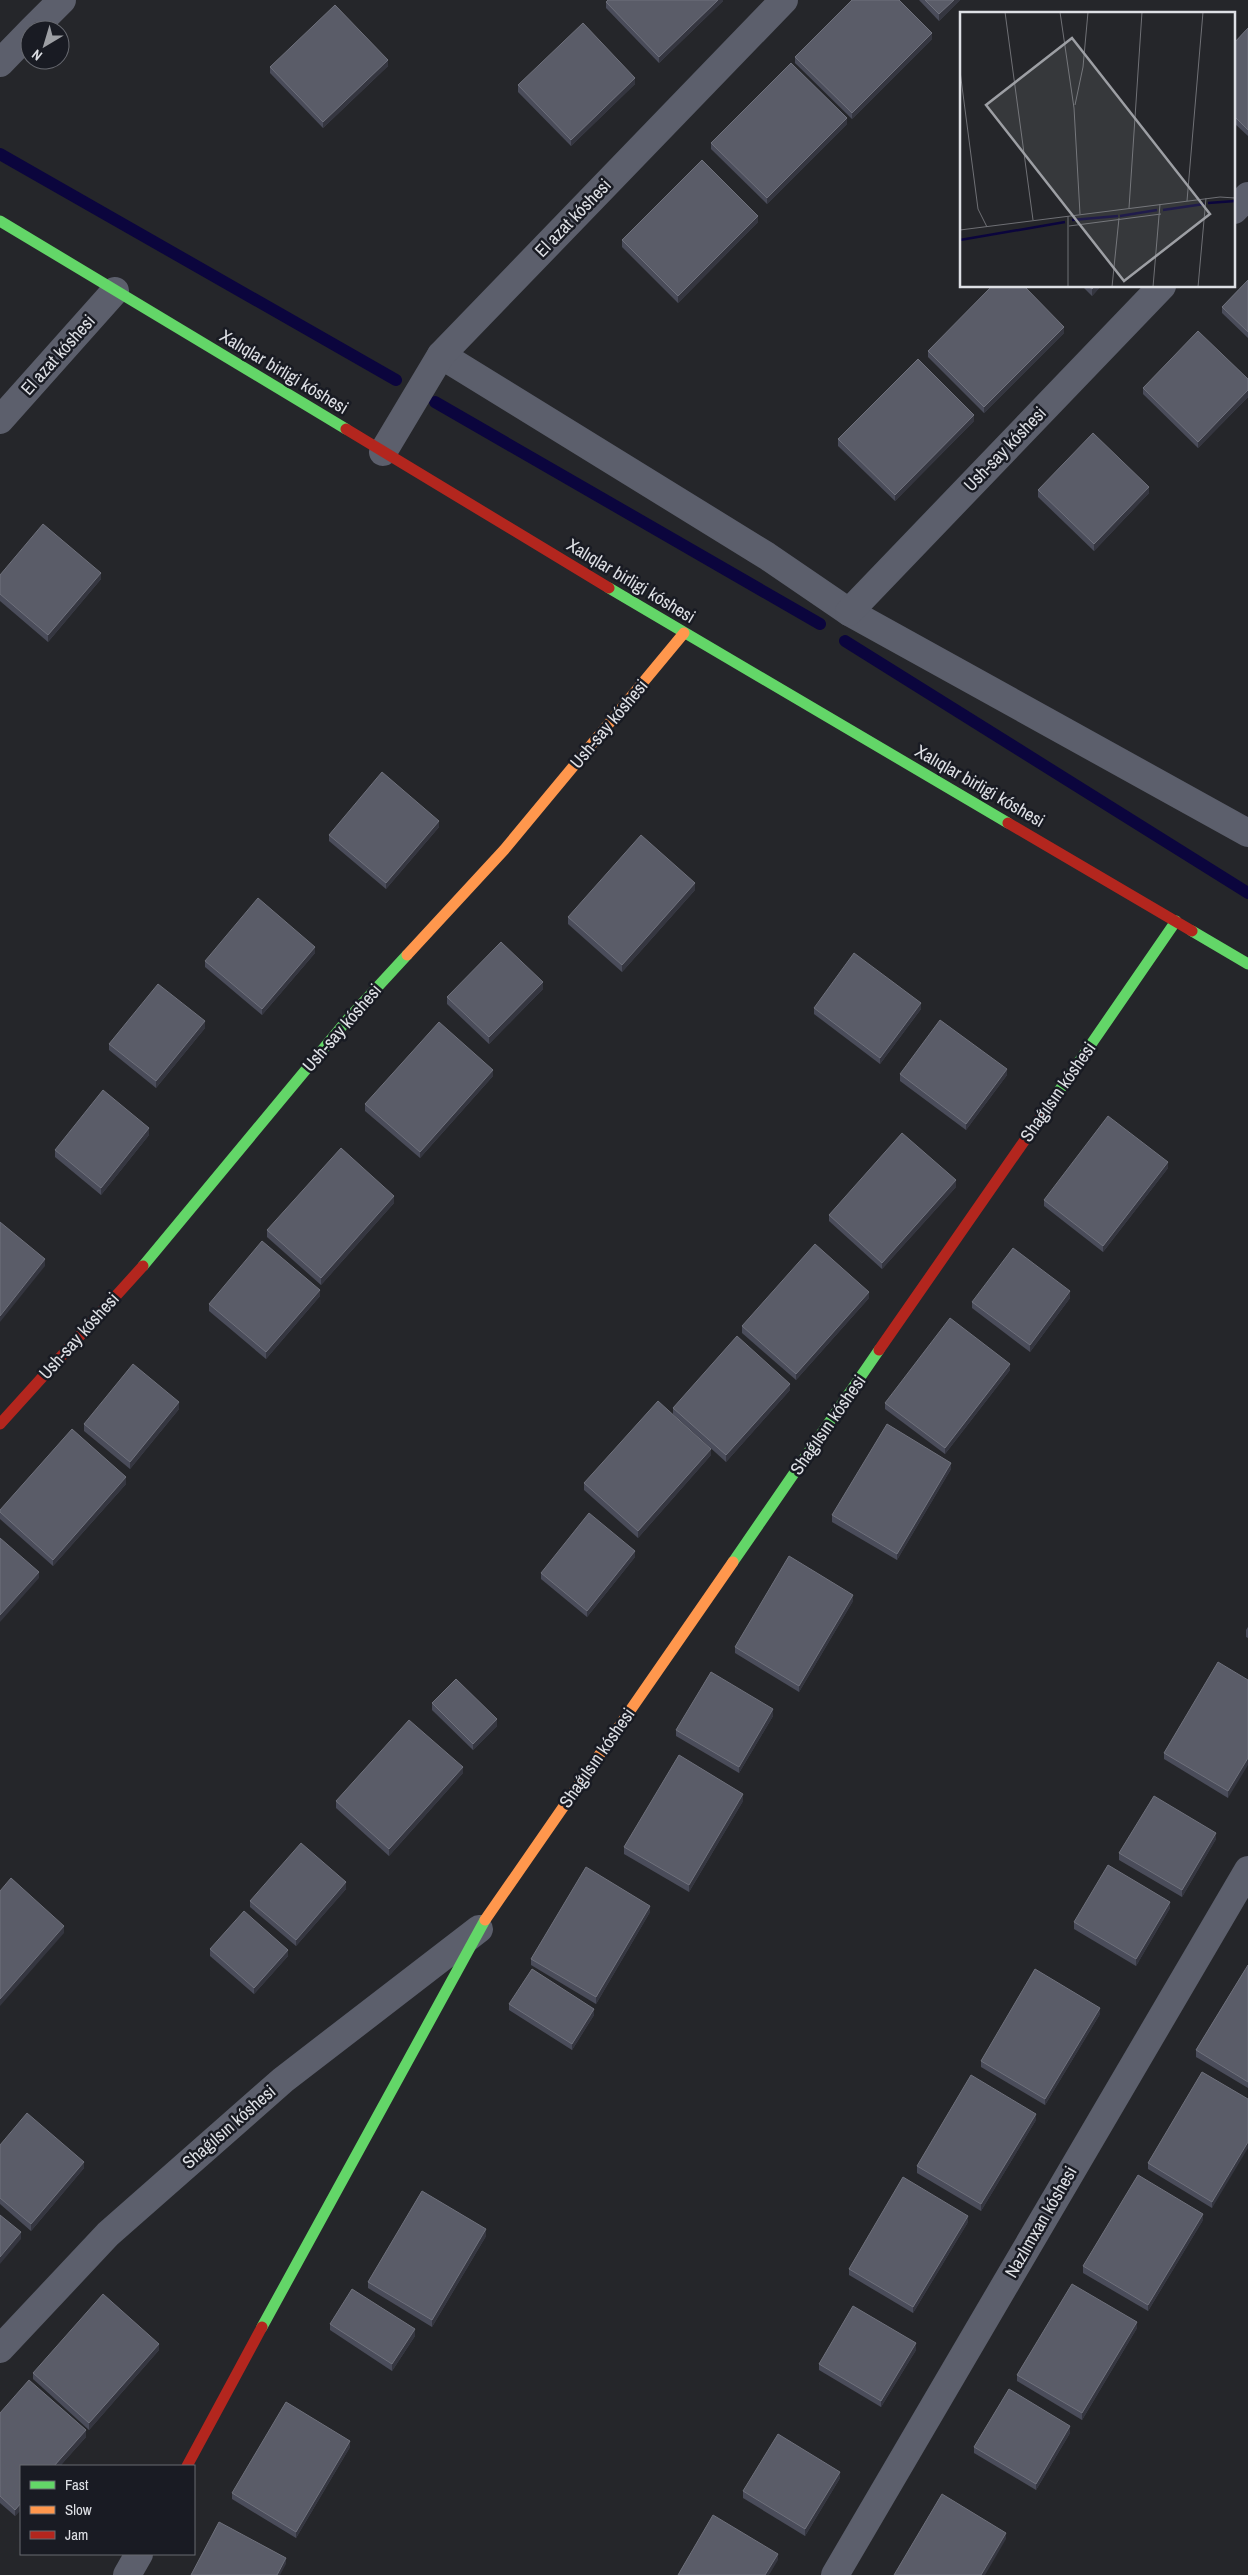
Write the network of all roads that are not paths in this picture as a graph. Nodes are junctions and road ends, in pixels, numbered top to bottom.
1 (62, 0) edge
2 (784, 0) edge
3 (42, 20) edge
4 (20, 42) edge
5 (0, 63) edge
6 (1248, 196) edge
7 (1236, 208) edge
8 (0, 221) edge
9 (1160, 288) edge
10 (115, 291) junction
11 (441, 355) junction
12 (0, 420) edge
13 (383, 452) junction
14 (849, 612) junction
15 (684, 633) junction
16 (1248, 833) edge
17 (1176, 922) junction
18 (1248, 964) edge
19 (0, 1424) edge
20 (1248, 1870) edge
21 (479, 1929) junction
22 (0, 2349) edge
23 (187, 2465) edge
24 (138, 2555) edge
25 (127, 2575) edge
26 (835, 2575) edge

1 - 3 street
2 - 11 street, El azat kóshesi
4 - 5 street
6 - 7 street
8 - 10 street, Xalıqlar birligi kóshesi
9 - 14 street, Ush-say kóshesi
10 - 12 street, El azat kóshesi
10 - 13 street, Xalıqlar birligi kóshesi
11 - 13 street, El azat kóshesi
11 - 14 street
13 - 15 street, Xalıqlar birligi kóshesi
14 - 16 street
15 - 17 street, Xalıqlar birligi kóshesi
15 - 19 street, Ush-say kóshesi
17 - 18 street, Xalıqlar birligi kóshesi
17 - 21 street, Shaǵılsın kóshesi
20 - 26 street, Nazlımxan kóshesi
21 - 22 street, Shaǵılsın kóshesi
21 - 23 street, Shaǵılsın kóshesi
24 - 25 street

